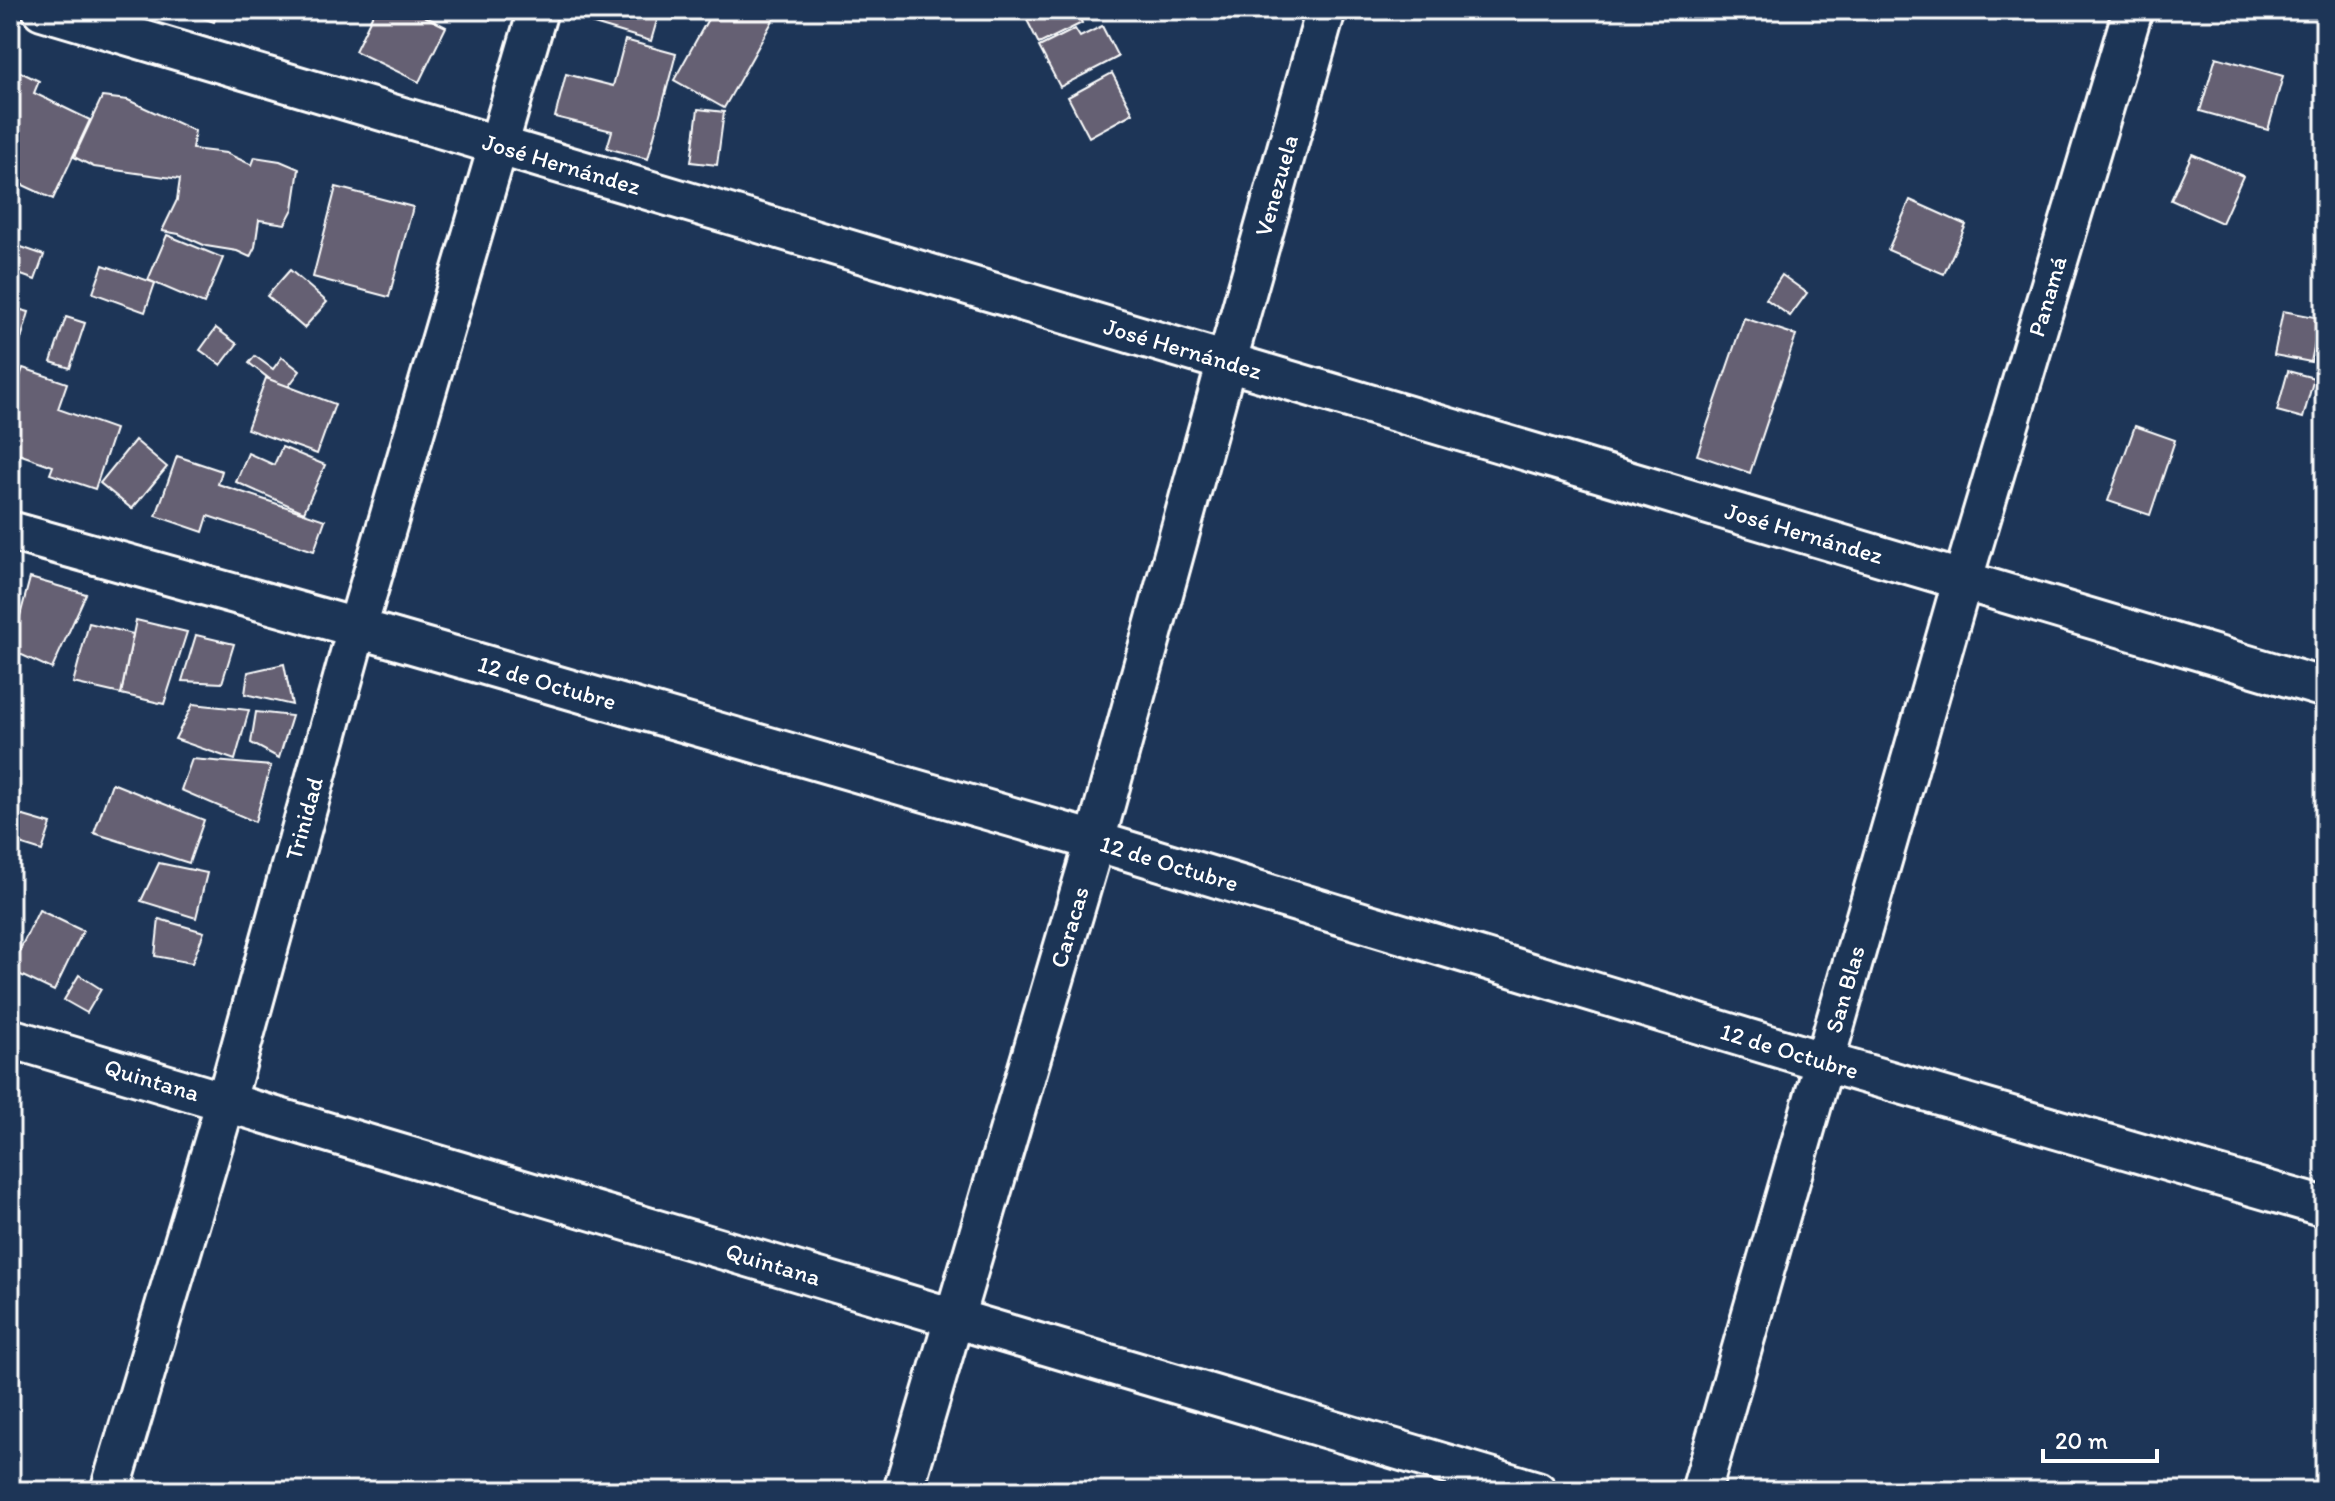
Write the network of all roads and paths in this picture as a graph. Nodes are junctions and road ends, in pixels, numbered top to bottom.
1 (42, 10) edge
2 (538, 10) edge
3 (1326, 10) edge
4 (2133, 10) edge
5 (499, 147) junction
6 (1227, 361) junction
7 (10, 531) edge
8 (1962, 582) junction
9 (357, 628) junction
10 (2325, 688) edge
11 (1095, 841) junction
12 (10, 1038) edge
13 (1825, 1062) junction
14 (226, 1101) junction
15 (2325, 1207) edge
16 (954, 1319) junction
17 (110, 1491) edge
18 (903, 1491) edge
19 (1537, 1491) edge
20 (1701, 1491) edge

1 - 5 street, José Hernández
2 - 5 street, Trinidad
3 - 6 street, Venezuela
4 - 8 street, Panamá
5 - 6 street, José Hernández
5 - 9 street, Trinidad
6 - 8 street, José Hernández
6 - 11 street, Caracas
7 - 9 street, 12 de Octubre
8 - 10 street, José Hernández
8 - 13 street, San Blas
9 - 11 street, 12 de Octubre
9 - 14 street, Trinidad
11 - 13 street, 12 de Octubre
11 - 16 street, Caracas
12 - 14 street, Quintana
13 - 15 street, 12 de Octubre
13 - 20 street, San Blas
14 - 16 street, Quintana
14 - 17 street, Trinidad
16 - 18 street, Caracas
16 - 19 street, Quintana

